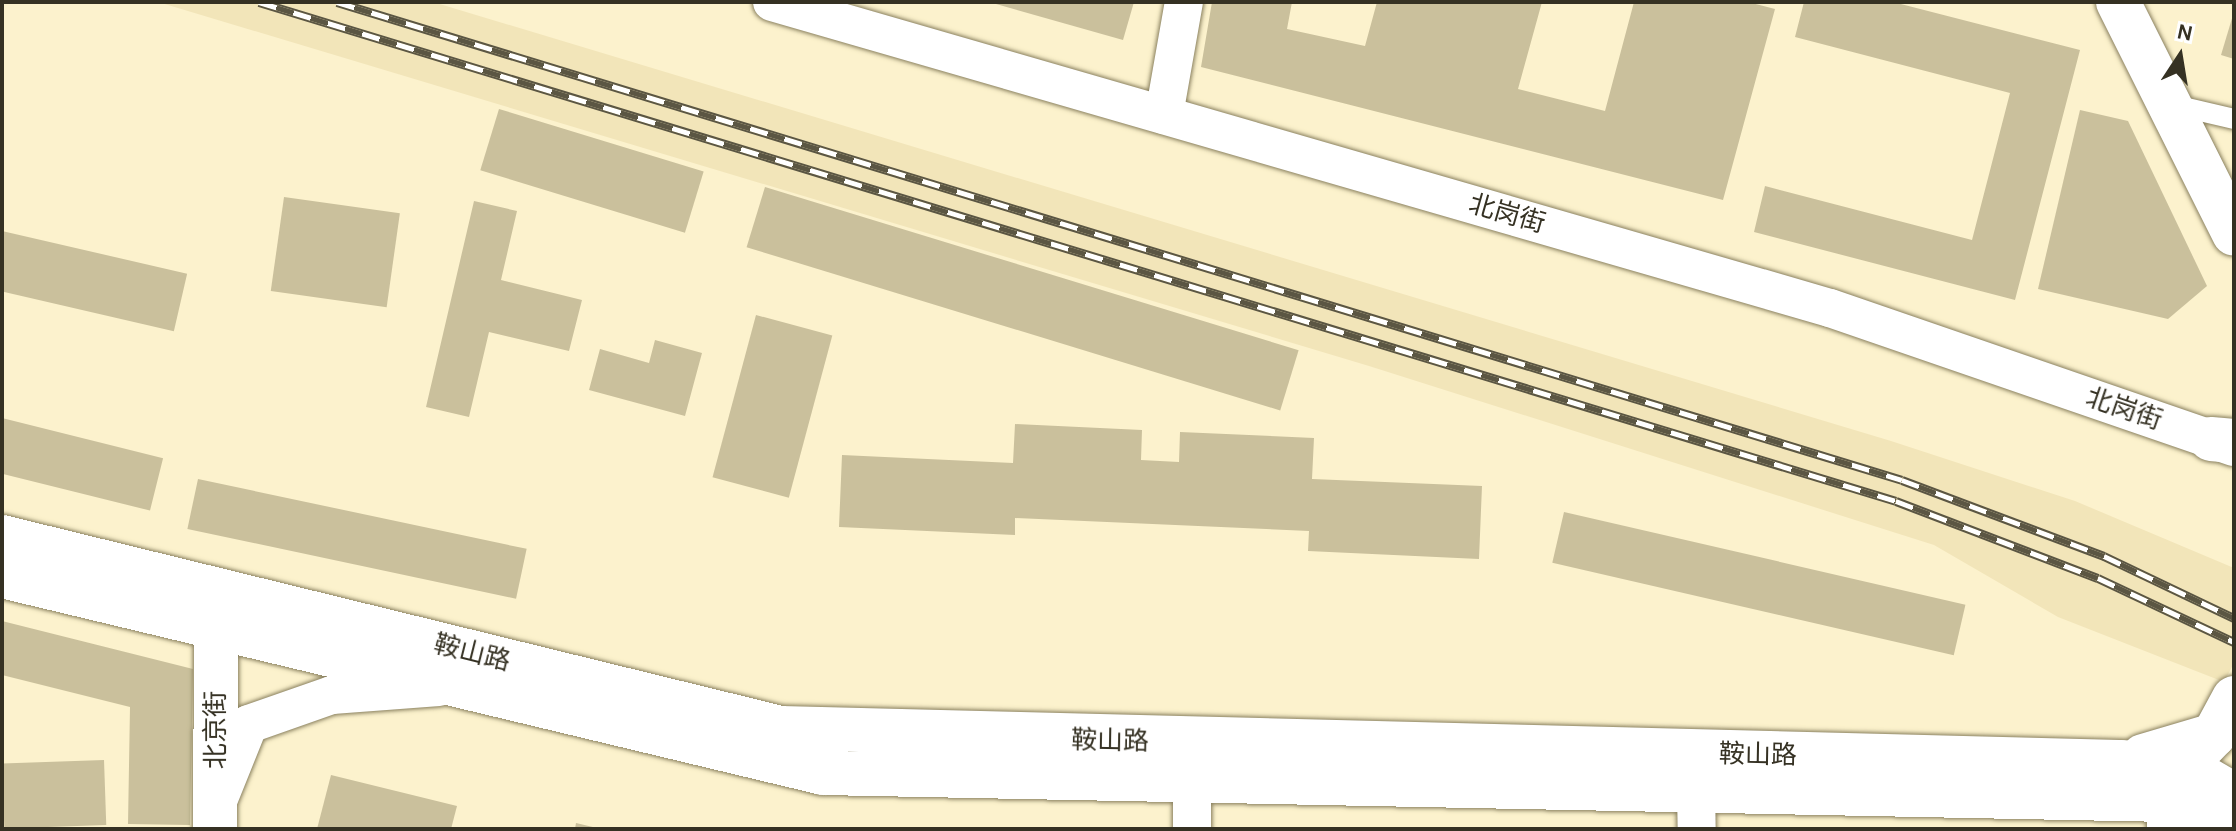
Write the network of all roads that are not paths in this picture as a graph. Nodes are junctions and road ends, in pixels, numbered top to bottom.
1 (772, 2) edge
2 (1184, 2) edge
3 (2118, 2) edge
4 (2166, 103) junction
5 (1164, 115) junction
6 (2234, 119) edge
7 (2234, 234) edge
8 (2226, 443) edge
9 (2, 537) edge
10 (2, 576) edge
11 (216, 631) junction
12 (452, 686) junction
13 (2224, 716) edge
14 (1192, 761) junction
15 (2120, 762) junction
16 (2234, 795) edge
17 (2174, 798) edge
18 (1696, 810) edge
19 (215, 818) edge
20 (1192, 829) edge
21 (2219, 829) edge

1 - 5 street, 北岗街
2 - 5 street
3 - 4 main road
4 - 6 lane
4 - 7 main road
5 - 8 street, 北岗街
9 - 14 main road, 鞍山路
10 - 11 main road, 鞍山路
11 - 12 main road, 鞍山路
11 - 19 main road, 北京街
12 - 14 main road, 鞍山路
12 - 19 street
13 - 15 main road
13 - 17 main road
14 - 15 main road, 鞍山路
14 - 18 main road, 鞍山路
14 - 20 street
15 - 17 main road, 鞍山路
16 - 17 main road, 鞍山路
17 - 18 main road, 鞍山路
17 - 21 main road, 鞍山路

